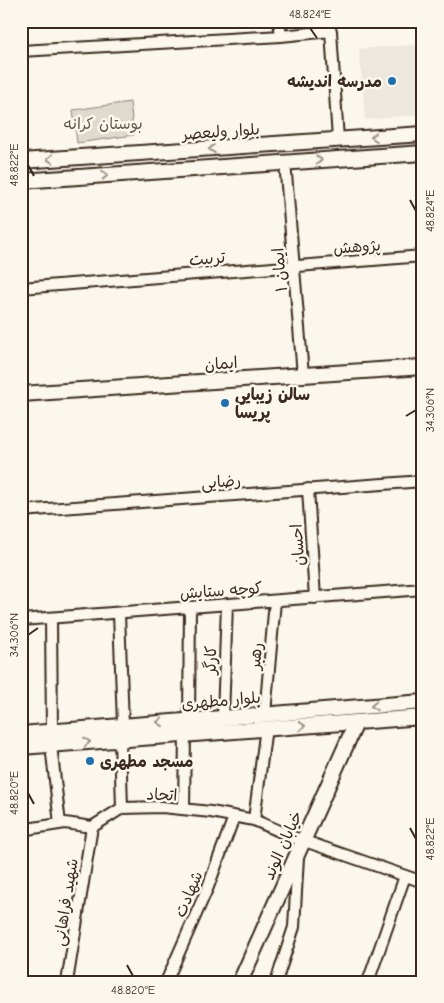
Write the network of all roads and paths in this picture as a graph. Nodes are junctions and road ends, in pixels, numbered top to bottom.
1 (279, 21) edge
2 (281, 36) junction
3 (21, 52) edge
4 (423, 134) edge
5 (338, 140) junction
6 (423, 153) edge
7 (21, 161) edge
8 (285, 162) junction
9 (21, 180) edge
10 (423, 256) edge
11 (294, 266) junction
12 (21, 288) edge
13 (423, 367) edge
14 (304, 375) junction
15 (21, 394) edge
16 (423, 481) edge
17 (308, 489) junction
18 (21, 511) edge
19 (423, 589) edge
20 (315, 598) junction
21 (275, 601) junction
22 (227, 604) junction
23 (190, 607) junction
24 (119, 613) junction
25 (51, 618) junction
26 (21, 620) edge
27 (423, 702) edge
28 (223, 717) junction
29 (423, 717) edge
30 (189, 720) junction
31 (265, 721) junction
32 (356, 723) junction
33 (122, 732) junction
34 (21, 734) edge
35 (185, 734) junction
36 (51, 738) junction
37 (21, 748) edge
38 (122, 808) junction
39 (184, 809) junction
40 (234, 817) junction
41 (254, 820) junction
42 (60, 824) junction
43 (92, 827) junction
44 (21, 830) edge
45 (301, 846) junction
46 (405, 876) junction
47 (423, 882) edge
48 (67, 982) edge
49 (166, 982) edge
50 (240, 982) edge
51 (276, 982) edge
52 (368, 982) edge

1 - 2 street
2 - 3 street
2 - 5 street
4 -> 5 main road, بلوار ولیعصر
5 -> 7 main road, بلوار ولیعصر
8 -> 6 main road
9 -> 8 main road
8 - 11 street, ایمان ۱
10 - 11 street, پژوهش
11 - 12 street, تربیت
11 - 14 street, ایمان ۱
13 - 14 main road, ایمان
14 - 15 main road, ایمان
16 - 17 street, رضایی
17 - 18 street, رضایی
17 - 20 street, احسان
19 - 20 street, کوچه ستایش
20 - 21 street, کوچه ستایش
21 - 22 street, کوچه ستایش
21 - 31 street, رهبر
22 - 23 street, کوچه ستایش
22 - 28 street, کارگر
23 - 24 street, کوچه ستایش
23 - 30 street
24 - 25 street, کوچه ستایش
24 - 33 street
25 - 26 street, کوچه ستایش
25 - 36 street
27 -> 31 main road, بلوار مطهری
28 - 30 main road, بلوار مطهری
28 - 31 main road, بلوار مطهری
29 - 32 main road, بلوار مطهری
30 -> 33 main road, بلوار مطهری
31 -> 32 main road, بلوار مطهری
31 - 35 main road, بلوار مطهری
31 - 41 street
32 - 45 main road, خیابان الوند
33 - 35 main road, بلوار مطهری
33 - 36 main road, بلوار مطهری
33 - 38 street
34 - 36 main road, بلوار مطهری
35 - 39 street
36 - 37 main road, بلوار مطهری
36 - 42 street
38 - 39 street, اتحاد
38 - 43 street
39 - 40 street, اتحاد
40 - 41 street, اتحاد
40 - 49 street, شهادت
41 - 45 street, اتحاد
42 - 43 street
42 - 44 street
43 - 48 street, شهید فراهانی
45 - 46 street, اتحاد
45 - 50 main road, خیابان الوند
45 - 51 street
46 - 47 street, اتحاد
46 - 52 street

